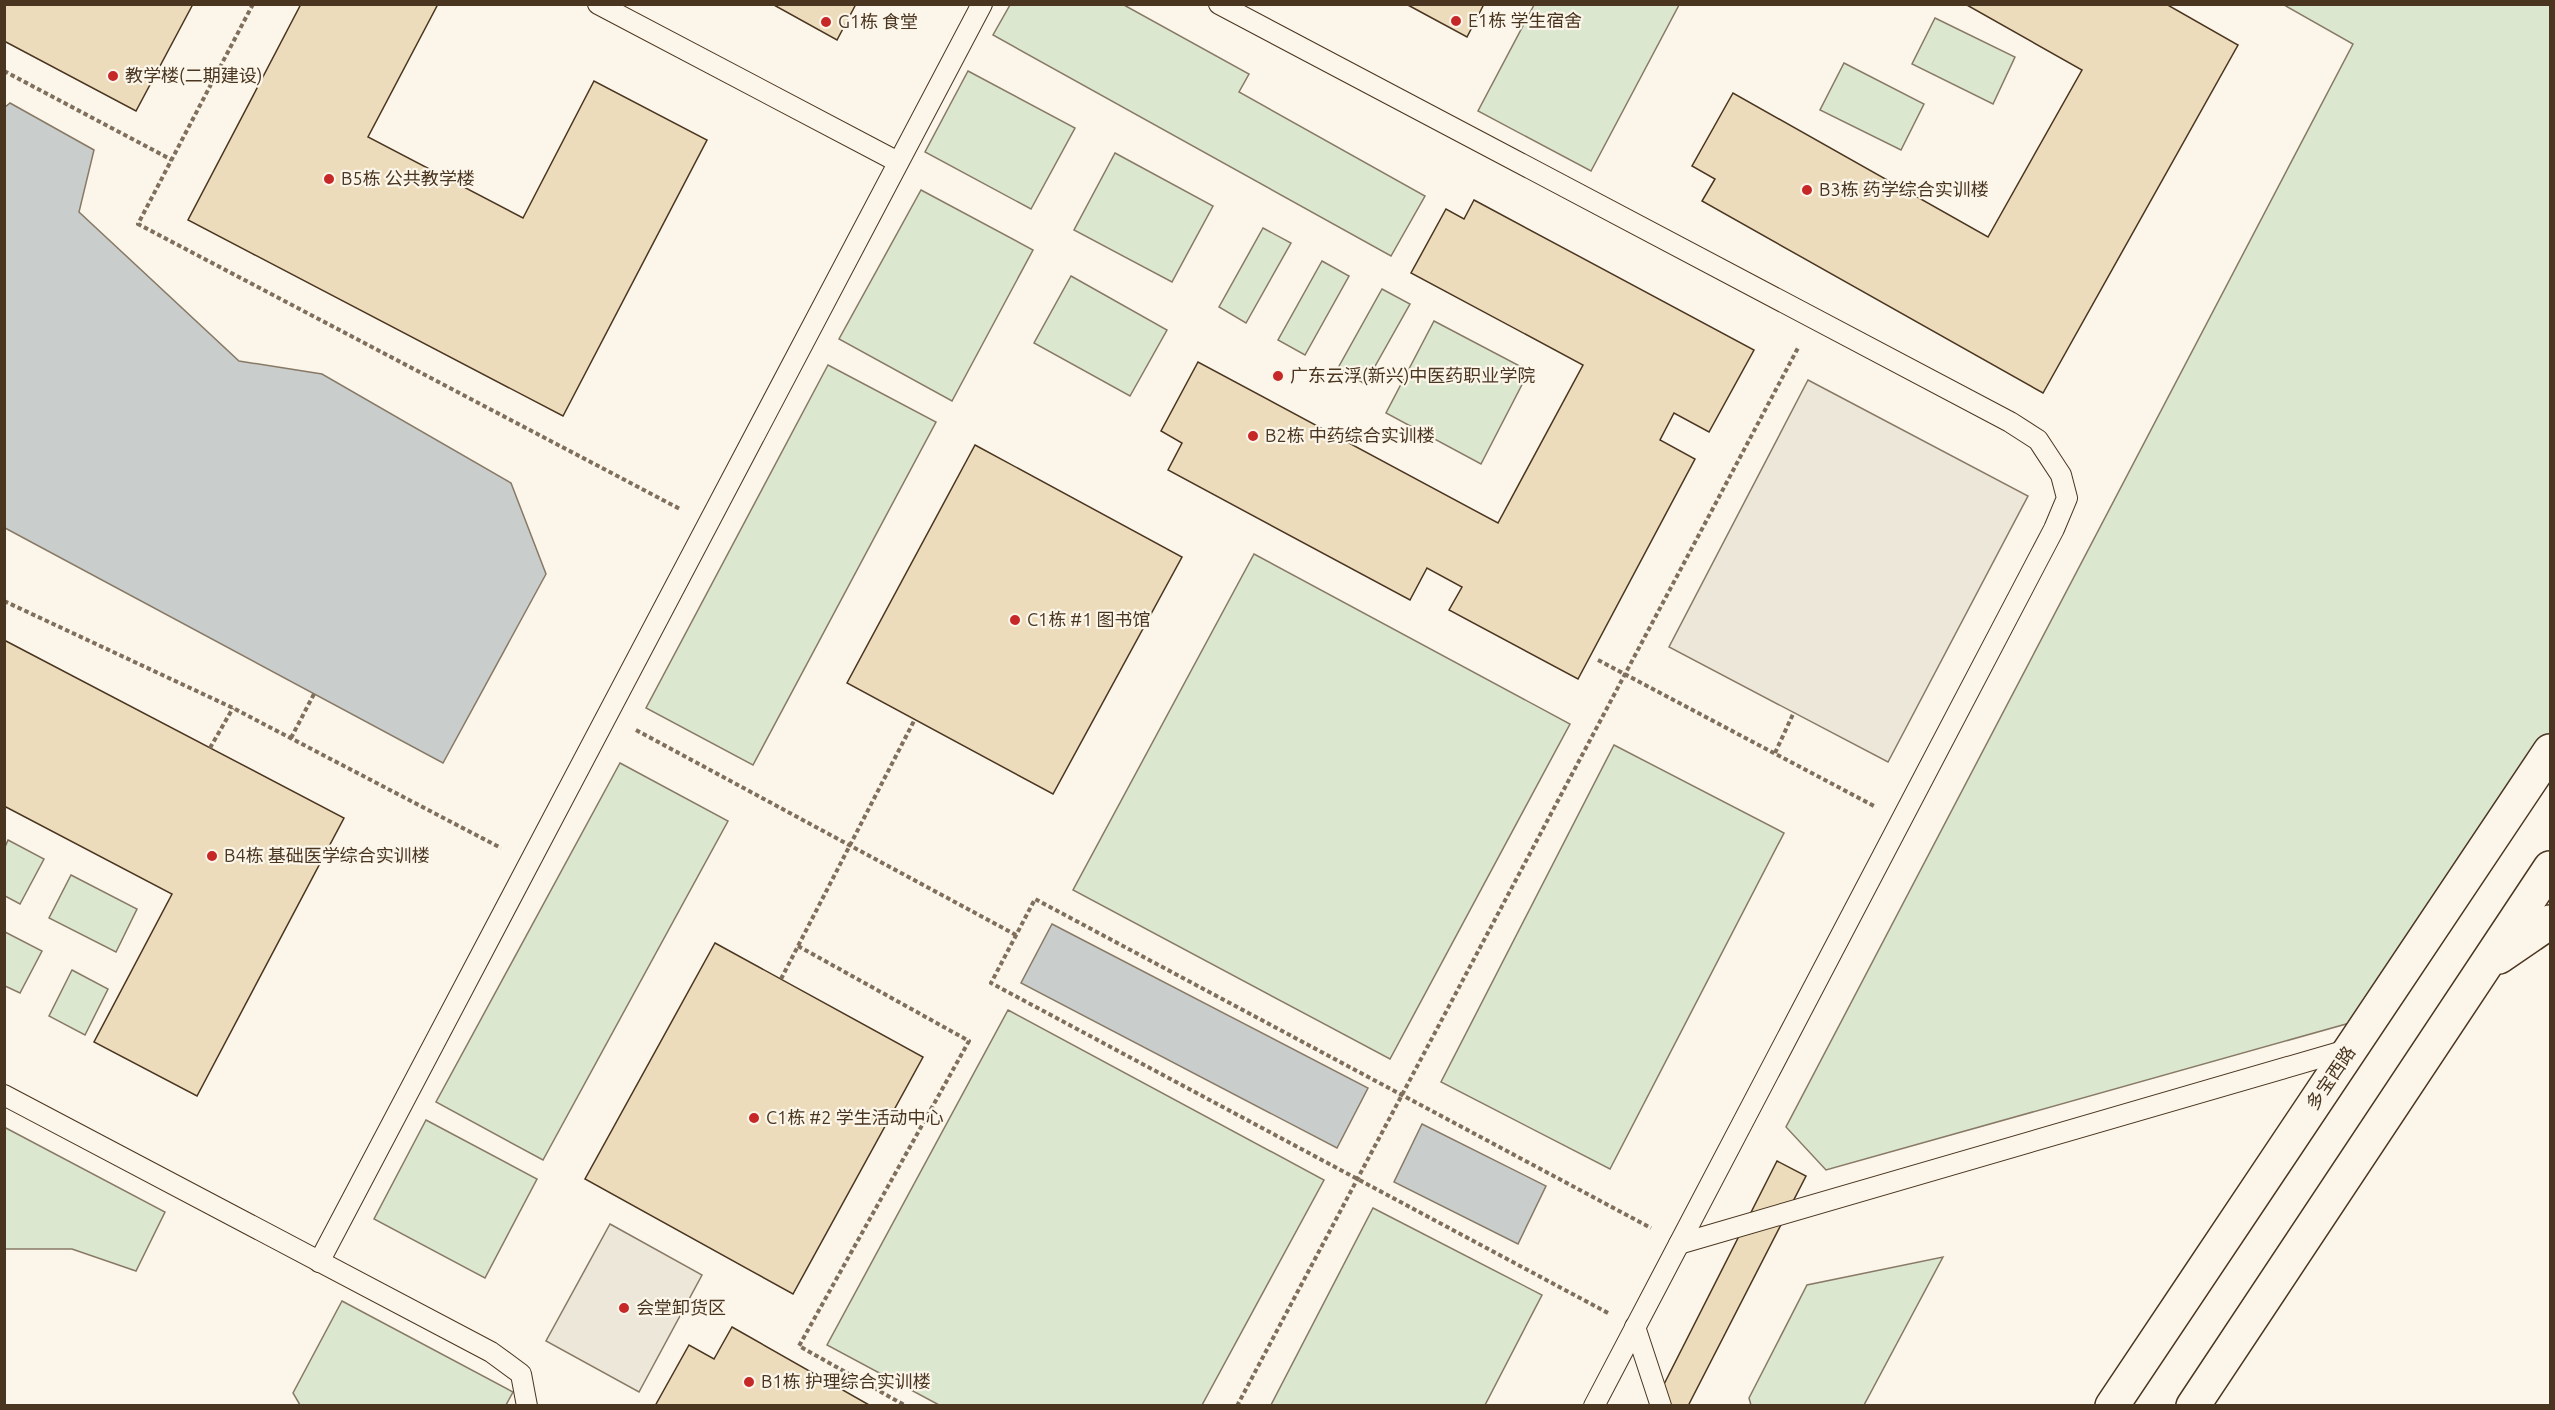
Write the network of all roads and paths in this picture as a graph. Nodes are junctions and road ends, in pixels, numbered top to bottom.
1 (253, 4) edge
2 (598, 4) edge
3 (982, 4) edge
4 (1219, 4) edge
5 (4, 71) edge
6 (172, 160) junction
7 (898, 162) junction
8 (1814, 319) junction
9 (707, 523) junction
10 (4, 602) edge
11 (1598, 660) dead end
12 (1625, 674) junction
13 (314, 694) dead end
14 (233, 708) junction
15 (1794, 712) dead end
16 (606, 714) junction
17 (915, 719) dead end
18 (291, 738) junction
19 (210, 748) dead end
20 (2550, 751) edge
21 (1775, 753) junction
22 (1902, 820) junction
23 (849, 845) junction
24 (528, 862) junction
25 (2550, 868) edge
26 (2550, 922) edge
27 (1016, 935) junction
28 (798, 946) junction
29 (2485, 966) junction
30 (781, 979) dead end
31 (2350, 1049) junction
32 (4, 1095) edge
33 (1402, 1095) junction
34 (1357, 1179) junction
35 (1679, 1244) junction
36 (320, 1262) junction
37 (1635, 1328) junction
38 (527, 1406) edge
39 (906, 1406) edge
40 (1237, 1406) edge
41 (1594, 1406) edge
42 (1661, 1406) edge
43 (2112, 1406) edge
44 (2193, 1406) edge

1 - 6 path
2 - 7 lane
3 - 7 lane
4 - 8 lane
5 - 6 path
6 - 9 path
7 - 9 lane
8 - 12 path
8 - 22 lane
9 - 16 lane
10 - 14 path
11 - 12 path
12 - 21 path
12 - 33 path
13 - 18 path
14 - 18 path
14 - 19 path
15 - 21 path
16 - 23 path
16 - 24 lane
17 - 23 path
18 - 24 path
20 - 31 street, 多宝西路
21 - 22 path
22 - 35 lane
23 - 27 path
23 - 28 path
24 - 36 lane
25 - 29 street
26 - 29 street
27 - 33 path
27 - 34 path
28 - 30 path
28 - 39 path
29 - 44 street
31 - 35 lane
31 - 43 street, 多宝西路
32 - 36 lane
33 - 34 path
33 - 35 path
34 - 37 path
34 - 40 path
35 - 37 lane
36 - 38 lane
37 - 41 lane
37 - 42 lane

